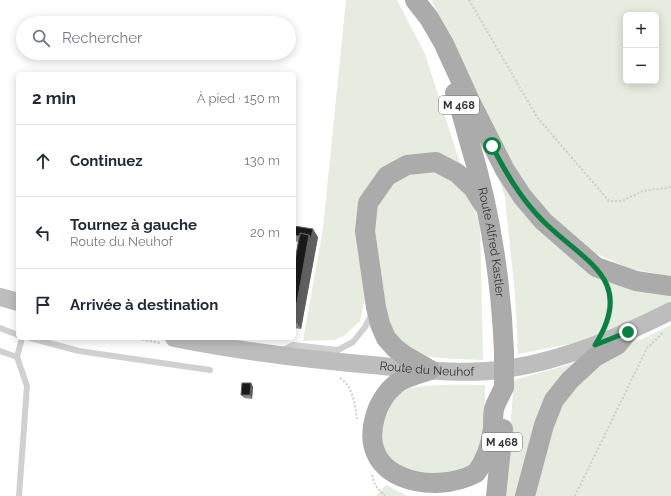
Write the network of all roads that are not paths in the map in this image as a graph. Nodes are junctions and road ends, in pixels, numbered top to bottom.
1 (414, 0) edge
2 (489, 214) junction
3 (596, 267) junction
4 (671, 286) edge
5 (0, 297) edge
6 (16, 301) edge
7 (376, 307) junction
8 (671, 311) edge
9 (0, 328) edge
10 (628, 332) junction
11 (16, 333) edge
12 (21, 340) edge
13 (38, 340) edge
14 (186, 340) edge
15 (595, 345) junction
16 (0, 351) edge
17 (276, 355) junction
18 (17, 357) junction
19 (210, 370) dead end
20 (430, 370) junction
21 (504, 387) junction
22 (19, 496) edge
23 (496, 496) edge
24 (525, 496) edge

1 - 2 main road, Route Alfred Kastler / M 468
1 - 3 main road
2 - 7 main road
2 - 21 main road, Route Alfred Kastler / M 468, bridge
3 - 4 main road
3 - 15 lane
5 - 6 street
7 - 17 lane
7 - 20 main road
8 - 10 street, Route du Neuhof
9 - 11 lane
10 - 15 street, Route du Neuhof
10 - 24 main road
12 - 18 lane
13 - 19 lane
14 - 17 street, Route du Neuhof
15 - 20 street, Route du Neuhof
16 - 18 lane
17 - 20 street, Route du Neuhof
18 - 22 lane
20 - 21 main road
21 - 23 main road, Route Alfred Kastler / M 468

